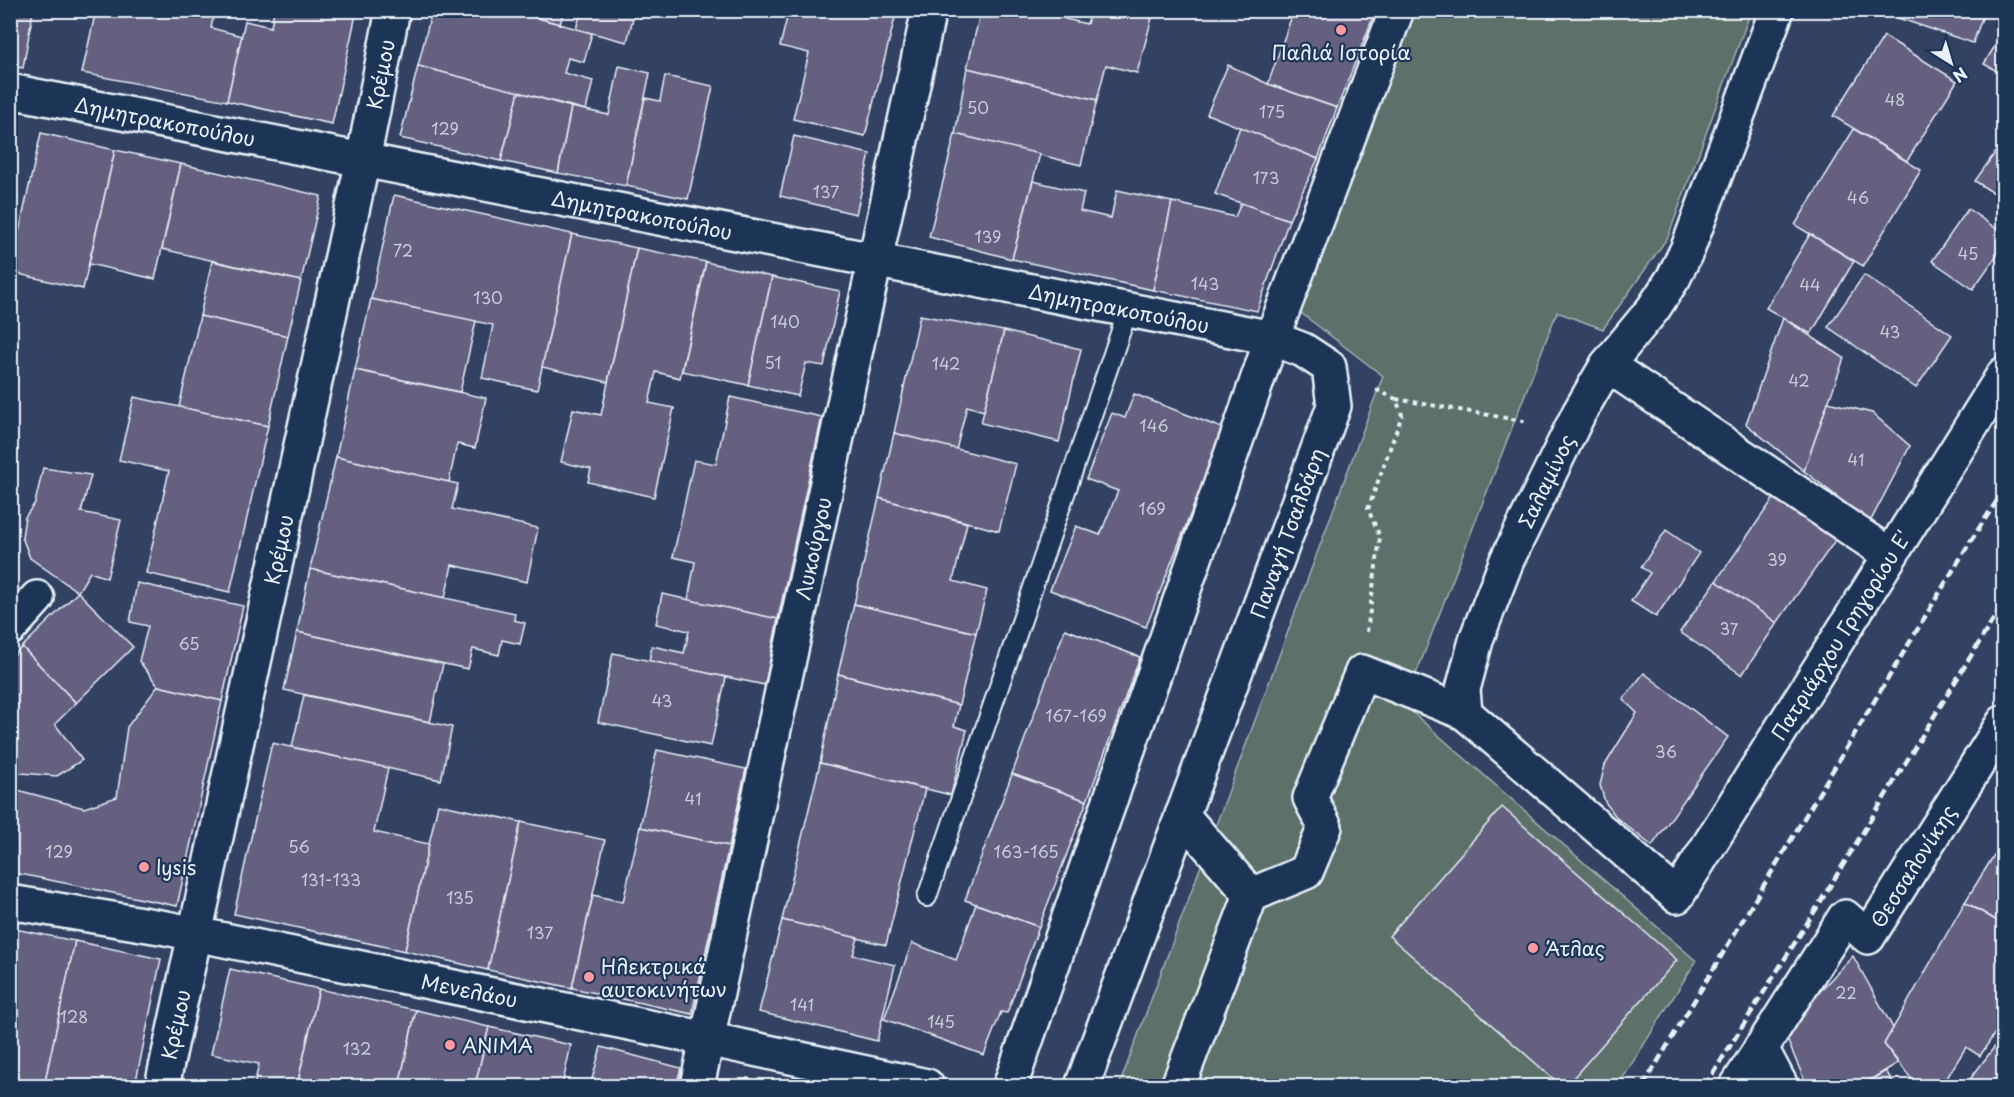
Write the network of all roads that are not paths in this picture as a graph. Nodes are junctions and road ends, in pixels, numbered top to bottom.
1 (393, 10) edge
2 (929, 10) edge
3 (1396, 10) edge
4 (1777, 10) edge
5 (10, 91) edge
6 (363, 160) junction
7 (874, 260) junction
8 (1128, 310) junction
9 (1272, 339) junction
10 (1607, 365) junction
11 (2004, 374) edge
12 (1890, 555) junction
13 (37, 598) dead end
14 (10, 628) edge
15 (1465, 713) junction
16 (2004, 722) edge
17 (1182, 814) junction
18 (1251, 895) junction
19 (927, 897) dead end
20 (10, 902) edge
21 (195, 934) junction
22 (707, 1039) junction
23 (1761, 1048) junction
24 (162, 1086) edge
25 (697, 1086) edge
26 (927, 1086) edge
27 (1010, 1086) edge
28 (1082, 1086) edge
29 (1178, 1086) edge
30 (1737, 1086) edge
31 (1781, 1086) edge

1 - 6 street, Κρέμου
2 - 7 street, Λυκούργου
3 - 9 street
4 - 10 street, Σαλαμίνος
5 - 6 street, Δημητρακοπούλου
6 - 7 street, Δημητρακοπούλου
6 - 21 street, Κρέμου
7 - 8 street, Δημητρακοπούλου
7 - 22 street, Λυκούργου
8 - 9 street, Δημητρακοπούλου
8 - 19 lane
9 - 17 street, Παναγή Τσαλδάρη
9 - 27 street
10 - 12 street
10 - 15 street, Σαλαμίνος
11 - 12 street, Πατριάρχου Γρηγορίου Ε'
12 - 15 street, Πατριάρχου Γρηγορίου Ε'
13 - 14 street
15 - 18 street
16 - 23 street, Θεσσαλονίκης
17 - 18 street
17 - 28 street, Παναγή Τσαλδάρη
18 - 29 street
20 - 21 street, Μενελάου
21 - 22 street, Μενελάου
21 - 24 street, Κρέμου
22 - 25 street, Λυκούργου
22 - 26 street, Μενελάου
23 - 30 street, Θεσσαλονίκης
23 - 31 street

